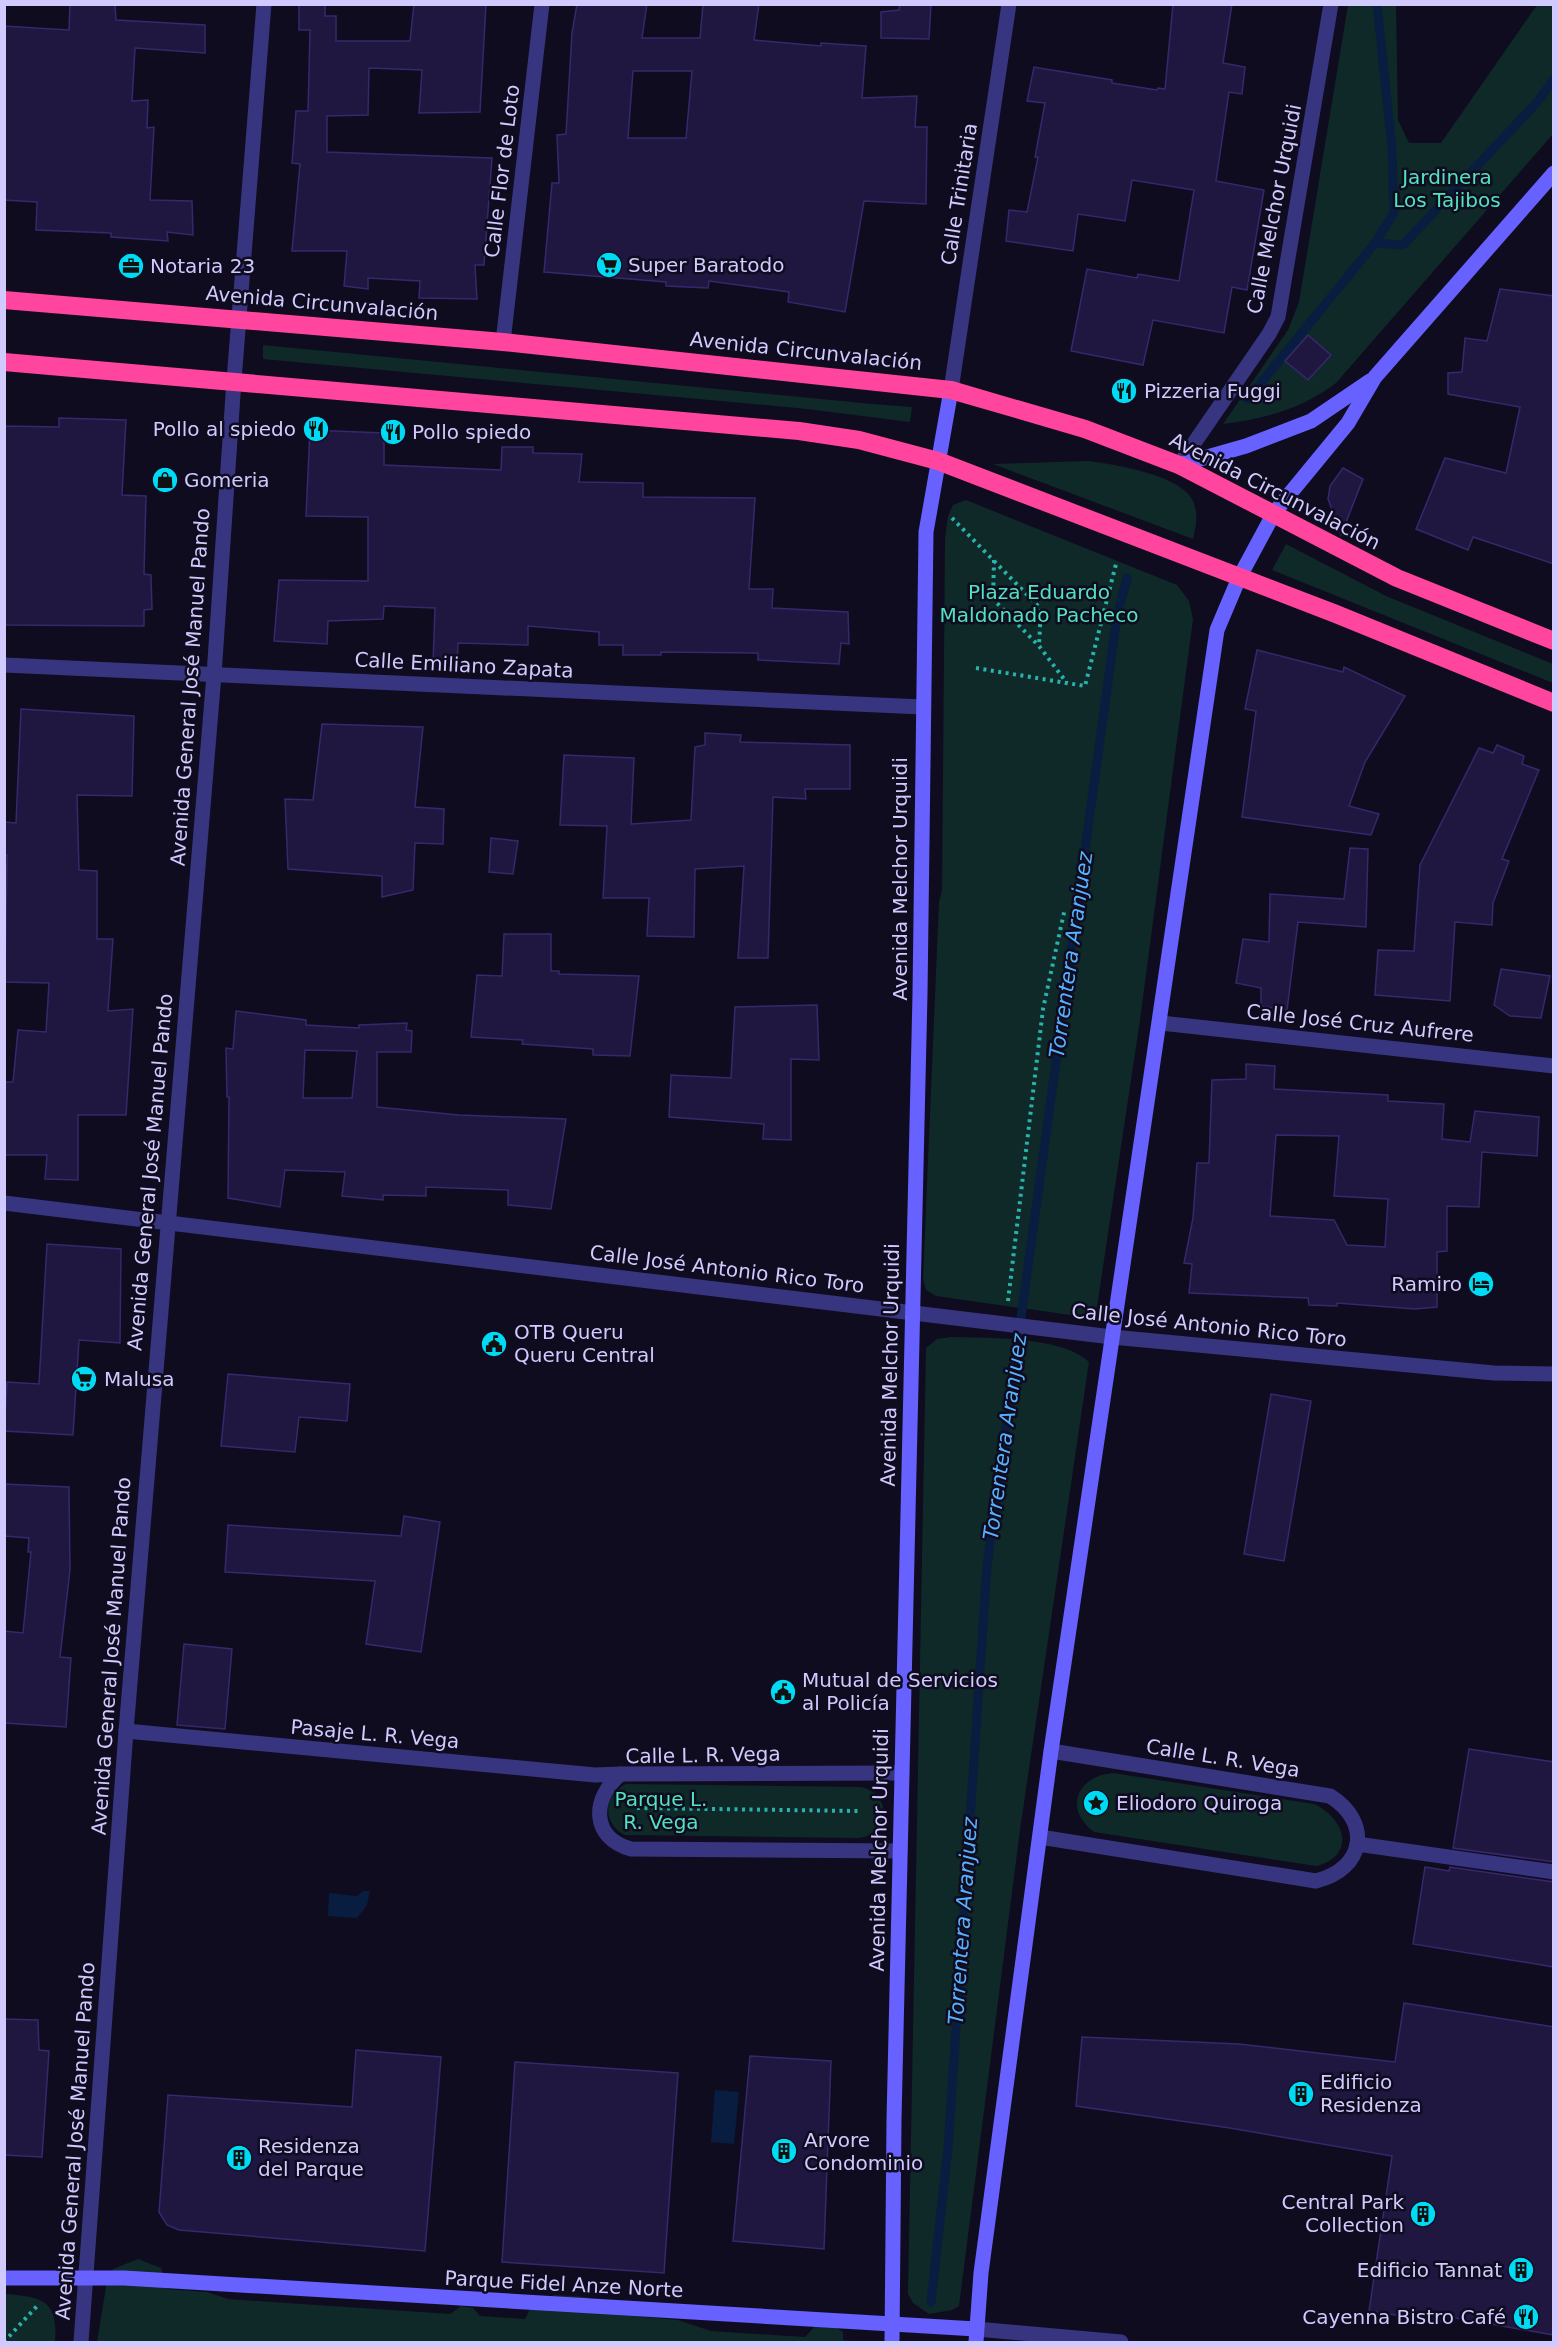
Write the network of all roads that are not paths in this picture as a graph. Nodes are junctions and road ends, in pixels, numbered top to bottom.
1 (264, 4) edge
2 (542, 4) edge
3 (1009, 4) edge
4 (1331, 4) edge
5 (1550, 181) edge
6 (4, 300) edge
7 (240, 319) junction
8 (503, 342) junction
9 (4, 362) edge
10 (1375, 377) junction
11 (234, 380) junction
12 (951, 390) junction
13 (938, 461) junction
14 (1179, 465) junction
15 (1274, 513) junction
16 (1239, 578) junction
17 (1554, 640) edge
18 (4, 665) edge
19 (214, 675) junction
20 (1554, 703) edge
21 (922, 707) junction
22 (1161, 1023) junction
23 (1554, 1066) edge
24 (4, 1203) edge
25 (166, 1220) junction
26 (912, 1313) junction
27 (1112, 1337) junction
28 (1554, 1374) edge
29 (126, 1731) junction
30 (1051, 1751) junction
31 (902, 1773) junction
32 (621, 1774) junction
33 (1040, 1837) junction
34 (1357, 1844) junction
35 (900, 1851) junction
36 (1554, 1872) edge
37 (4, 2278) edge
38 (87, 2278) junction
39 (892, 2323) junction
40 (976, 2336) edge
41 (81, 2343) edge
42 (892, 2343) edge
43 (1121, 2343) edge

1 - 7 street, Avenida General José Manuel Pando
2 - 8 street, Calle Flor de Loto
3 - 12 street, Calle Trinitaria
4 - 14 street, Calle Melchor Urquidi
5 - 10 main road
6 - 7 highway, Avenida Circunvalación
7 - 8 highway, Avenida Circunvalación
7 - 11 street, Avenida General José Manuel Pando
8 - 12 highway, Avenida Circunvalación
9 - 11 highway
10 - 14 main road
10 - 15 main road
11 - 13 highway
11 - 19 street, Avenida General José Manuel Pando
12 - 13 main road, Avenida Melchor Urquidi
12 - 14 highway, Avenida Circunvalación
13 - 16 highway
13 - 21 main road, Avenida Melchor Urquidi
14 - 15 highway, Avenida Circunvalación
15 - 16 main road
15 - 17 highway, Avenida Circunvalación
16 - 20 highway
16 - 22 main road
18 - 19 street, Calle Emiliano Zapata
19 - 21 street, Calle Emiliano Zapata
19 - 25 street, Avenida General José Manuel Pando
21 - 26 main road, Avenida Melchor Urquidi
22 - 23 street, Calle José Cruz Aufrere
22 - 27 main road
24 - 25 street, Calle José Antonio Rico Toro
25 - 26 street, Calle José Antonio Rico Toro
25 - 29 street, Avenida General José Manuel Pando
26 - 27 street, Calle José Antonio Rico Toro
26 - 31 main road, Avenida Melchor Urquidi
27 - 28 street, Calle José Antonio Rico Toro
27 - 30 main road
29 - 32 street, Pasaje L. R. Vega
29 - 38 street, Avenida General José Manuel Pando
30 - 33 main road
30 - 34 street, Calle L. R. Vega
31 - 32 street, Calle L. R. Vega
31 - 35 main road, Avenida Melchor Urquidi
32 - 35 street, Calle L. R. Vega
33 - 34 street
33 - 40 main road
34 - 36 street
35 - 39 main road, Avenida Melchor Urquidi
37 - 38 main road, Parque Fidel Anze Norte
38 - 39 main road, Parque Fidel Anze Norte
38 - 41 street, Avenida General José Manuel Pando
39 - 40 main road, Parque Fidel Anze Norte
39 - 42 main road, Avenida Melchor Urquidi
40 - 43 street, Parque Fidel Anze Norte

